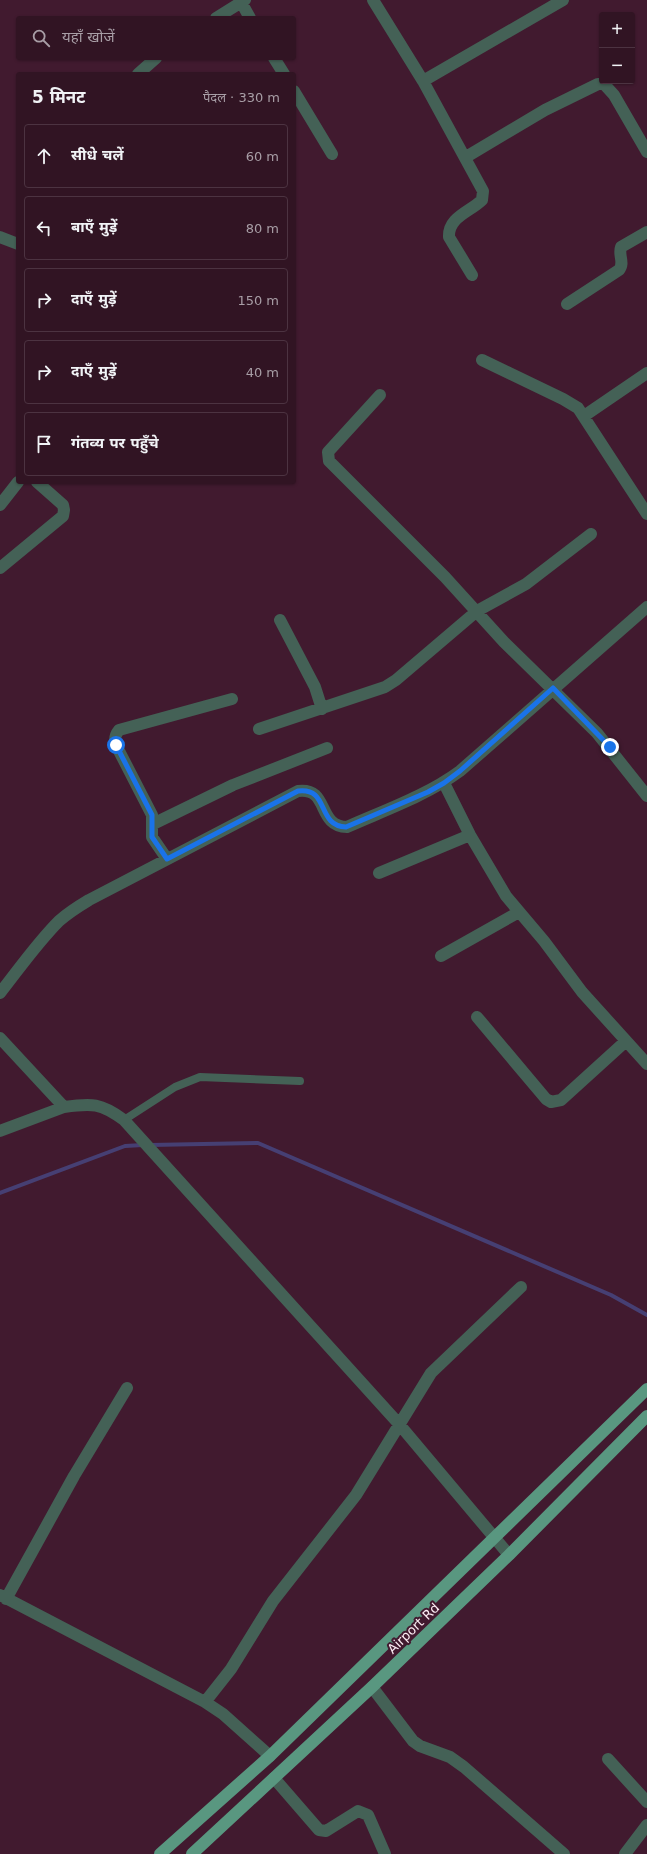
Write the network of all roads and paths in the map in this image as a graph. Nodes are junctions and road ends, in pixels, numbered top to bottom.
1 (562, 0) edge
2 (242, 1) edge
3 (377, 2) edge
4 (219, 16) edge
5 (249, 16) edge
6 (154, 60) edge
7 (275, 60) edge
8 (140, 72) edge
9 (283, 72) edge
10 (423, 81) junction
11 (296, 94) edge
12 (647, 152) edge
13 (332, 154) dead end
14 (466, 157) junction
15 (647, 232) edge
16 (0, 237) edge
17 (16, 243) edge
18 (472, 275) dead end
19 (567, 304) dead end
20 (482, 360) dead end
21 (647, 373) edge
22 (380, 395) dead end
23 (584, 416) junction
24 (16, 484) edge
25 (39, 484) edge
26 (0, 504) edge
27 (647, 514) edge
28 (591, 534) dead end
29 (0, 568) edge
30 (647, 607) edge
31 (477, 611) junction
32 (280, 620) dead end
33 (553, 688) junction
34 (232, 699) dead end
35 (322, 709) junction
36 (259, 729) dead end
37 (327, 748) dead end
38 (444, 783) junction
39 (647, 796) edge
40 (153, 824) junction
41 (470, 835) junction
42 (167, 859) junction
43 (379, 873) dead end
44 (519, 912) junction
45 (441, 956) dead end
46 (0, 993) edge
47 (477, 1017) dead end
48 (0, 1038) edge
49 (626, 1041) junction
50 (647, 1064) edge
51 (300, 1081) dead end
52 (64, 1107) junction
53 (124, 1120) junction
54 (0, 1130) edge
55 (521, 1287) dead end
56 (127, 1388) dead end
57 (647, 1389) edge
58 (647, 1416) edge
59 (399, 1424) junction
60 (496, 1538) junction
61 (509, 1555) junction
62 (3, 1597) edge
63 (372, 1687) junction
64 (205, 1702) junction
65 (270, 1756) junction
66 (608, 1758) dead end
67 (274, 1778) junction
68 (647, 1802) edge
69 (647, 1825) edge
70 (160, 1854) edge
71 (192, 1854) edge
72 (385, 1854) edge
73 (564, 1854) edge
74 (625, 1854) edge

1 - 10 street
2 - 4 street
2 - 5 street
3 - 10 street
6 - 8 street
7 - 9 street
10 - 14 street
11 - 13 street
12 - 14 street
14 - 18 street
15 - 19 street
16 - 17 street
20 - 23 street
21 - 23 street
22 - 31 street
23 - 27 street
24 - 26 street
25 - 29 street
28 - 31 street
30 - 33 street
31 - 33 street
31 - 35 street
32 - 35 street
33 - 38 street
33 - 39 street
34 - 40 street
35 - 36 street
37 - 40 street
38 - 41 street
38 - 42 street
40 - 42 street
41 - 43 street
41 - 44 street
42 - 46 street
44 - 45 street
44 - 49 street
47 - 49 street
48 - 52 street
49 - 50 street
51 - 53 lane
52 - 53 street
52 - 54 street
53 - 59 street
55 - 59 street
56 - 62 street
57 - 60 main road
58 - 61 main road, Airport Rd
59 - 60 street
59 - 64 street
60 - 61 street
60 - 65 main road
61 - 63 main road, Airport Rd
62 - 64 street
63 - 67 main road, Airport Rd
63 - 73 street
64 - 65 street
65 - 70 main road
66 - 68 street
67 - 71 main road, Airport Rd
67 - 72 street
69 - 74 street

